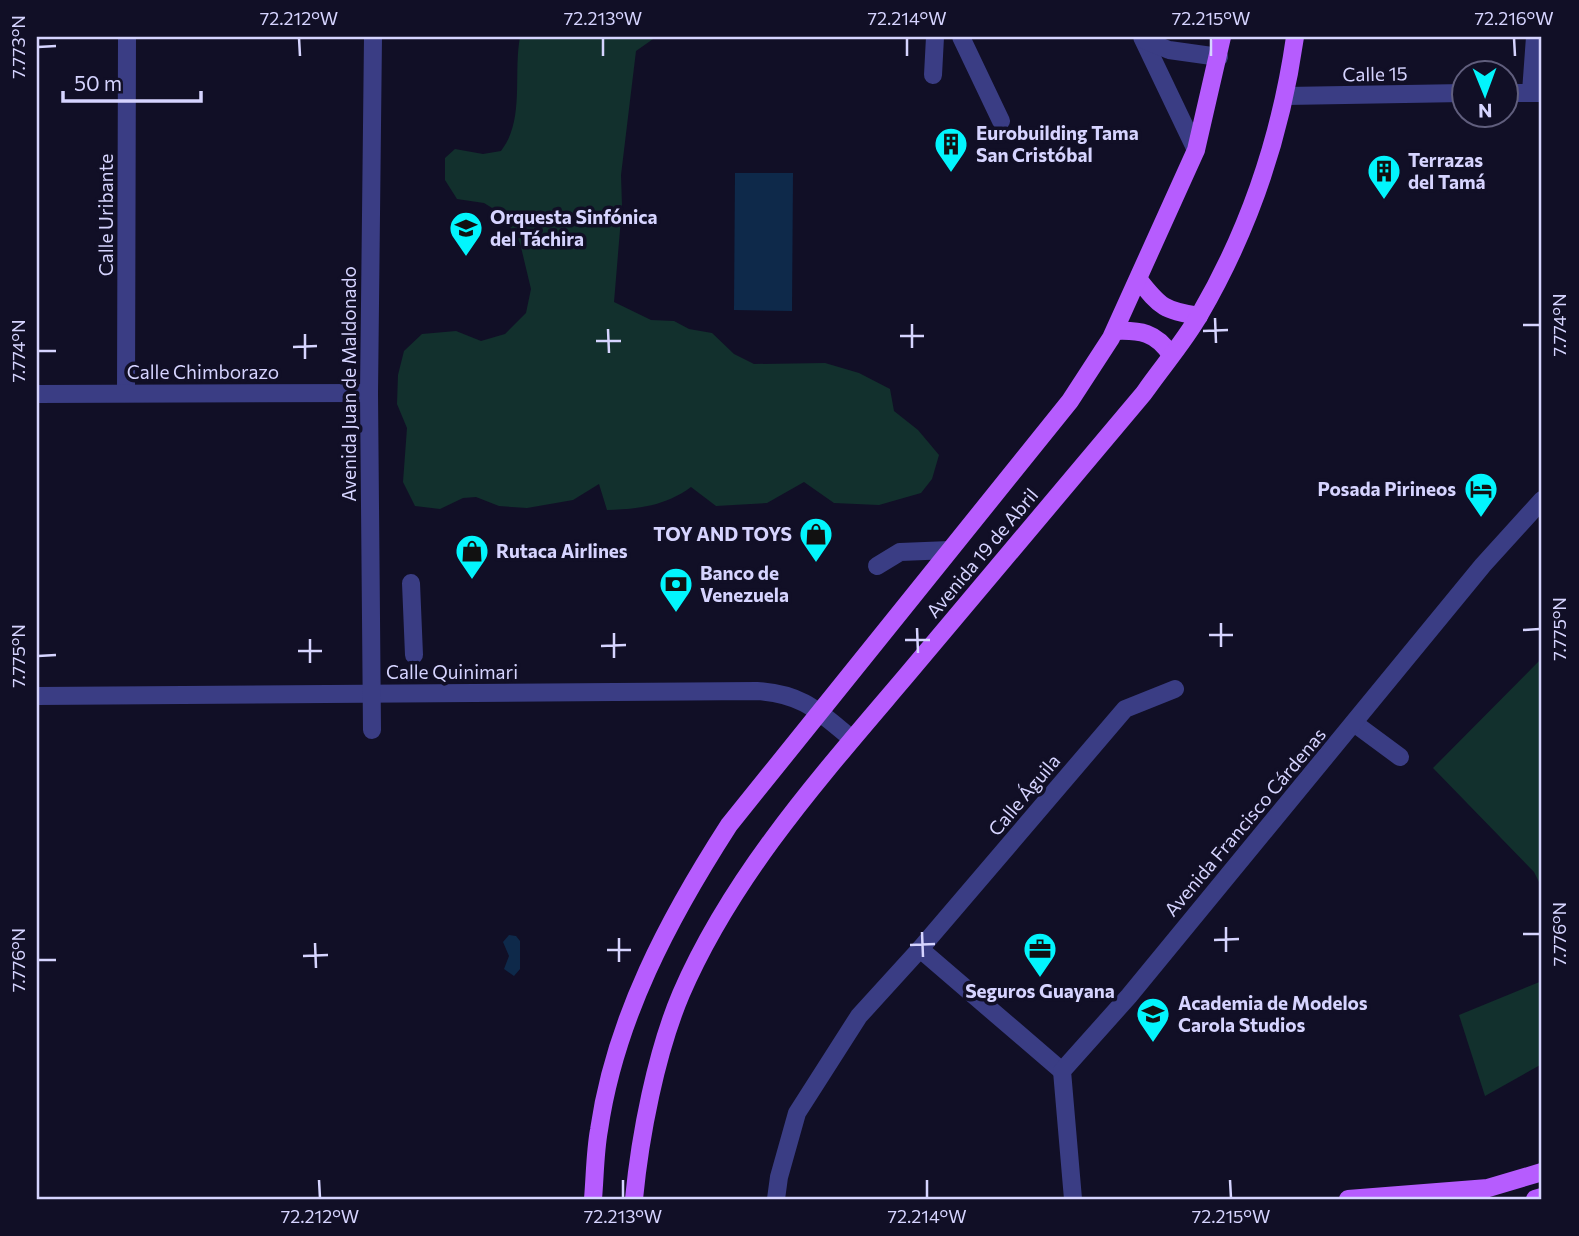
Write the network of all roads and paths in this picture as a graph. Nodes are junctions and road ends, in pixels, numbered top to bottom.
1 (127, 37) edge
2 (373, 37) edge
3 (935, 37) edge
4 (961, 37) edge
5 (1222, 37) edge
6 (1295, 37) edge
7 (1535, 37) edge
8 (1143, 39) edge
9 (1219, 57) junction
10 (933, 75) dead end
11 (1537, 92) edge
12 (1450, 93) edge
13 (1286, 96) junction
14 (1001, 121) dead end
15 (1196, 150) junction
16 (1139, 280) junction
17 (1199, 316) junction
18 (1115, 331) junction
19 (1171, 355) junction
20 (126, 393) junction
21 (369, 393) junction
22 (37, 394) edge
23 (1542, 500) edge
24 (950, 550) junction
25 (877, 566) dead end
26 (411, 583) dead end
27 (414, 654) dead end
28 (1175, 689) dead end
29 (371, 693) junction
30 (37, 696) edge
31 (819, 712) junction
32 (1354, 723) junction
33 (372, 730) dead end
34 (852, 739) junction
35 (1399, 757) dead end
36 (920, 949) junction
37 (1062, 1071) junction
38 (1542, 1172) edge
39 (1542, 1197) edge
40 (593, 1199) edge
41 (634, 1199) edge
42 (776, 1199) edge
43 (1073, 1199) edge
44 (1348, 1199) edge
45 (1535, 1199) edge

1 - 20 street, Calle Uribante
2 - 21 street, Avenida Juan de Maldonado
3 - 10 street
4 - 14 street
5 - 9 main road, Avenida 19 de Abril
6 - 13 main road, Avenida 19 de Abril
7 - 11 street
8 - 9 street
8 - 15 street
9 - 15 main road, Avenida 19 de Abril
12 - 13 street, Calle 15
13 - 17 main road, Avenida 19 de Abril
15 - 16 main road, Avenida 19 de Abril
16 - 17 main road
16 - 18 main road, Avenida 19 de Abril
17 - 19 main road, Avenida 19 de Abril
18 - 19 main road
18 - 24 main road, Avenida 19 de Abril
19 - 34 main road, Avenida 19 de Abril
20 - 21 street, Calle Chimborazo
20 - 22 street, Calle Chimborazo
21 - 29 street, Avenida Juan de Maldonado
23 - 32 street, Avenida Francisco Cárdenas
24 - 25 street
24 - 31 main road, Avenida 19 de Abril
26 - 27 street
28 - 36 street, Calle Águila
29 - 30 street, Calle Quinimari
29 - 31 street, Calle Quinimari
29 - 33 street, Avenida Juan de Maldonado
31 - 34 street, Calle Quinimari
31 - 40 main road, Avenida 19 de Abril
32 - 35 street
32 - 37 street, Avenida Francisco Cárdenas
34 - 41 main road, Avenida 19 de Abril
36 - 37 street
36 - 42 street, Calle Águila
37 - 43 street
38 - 44 main road
39 - 45 main road

